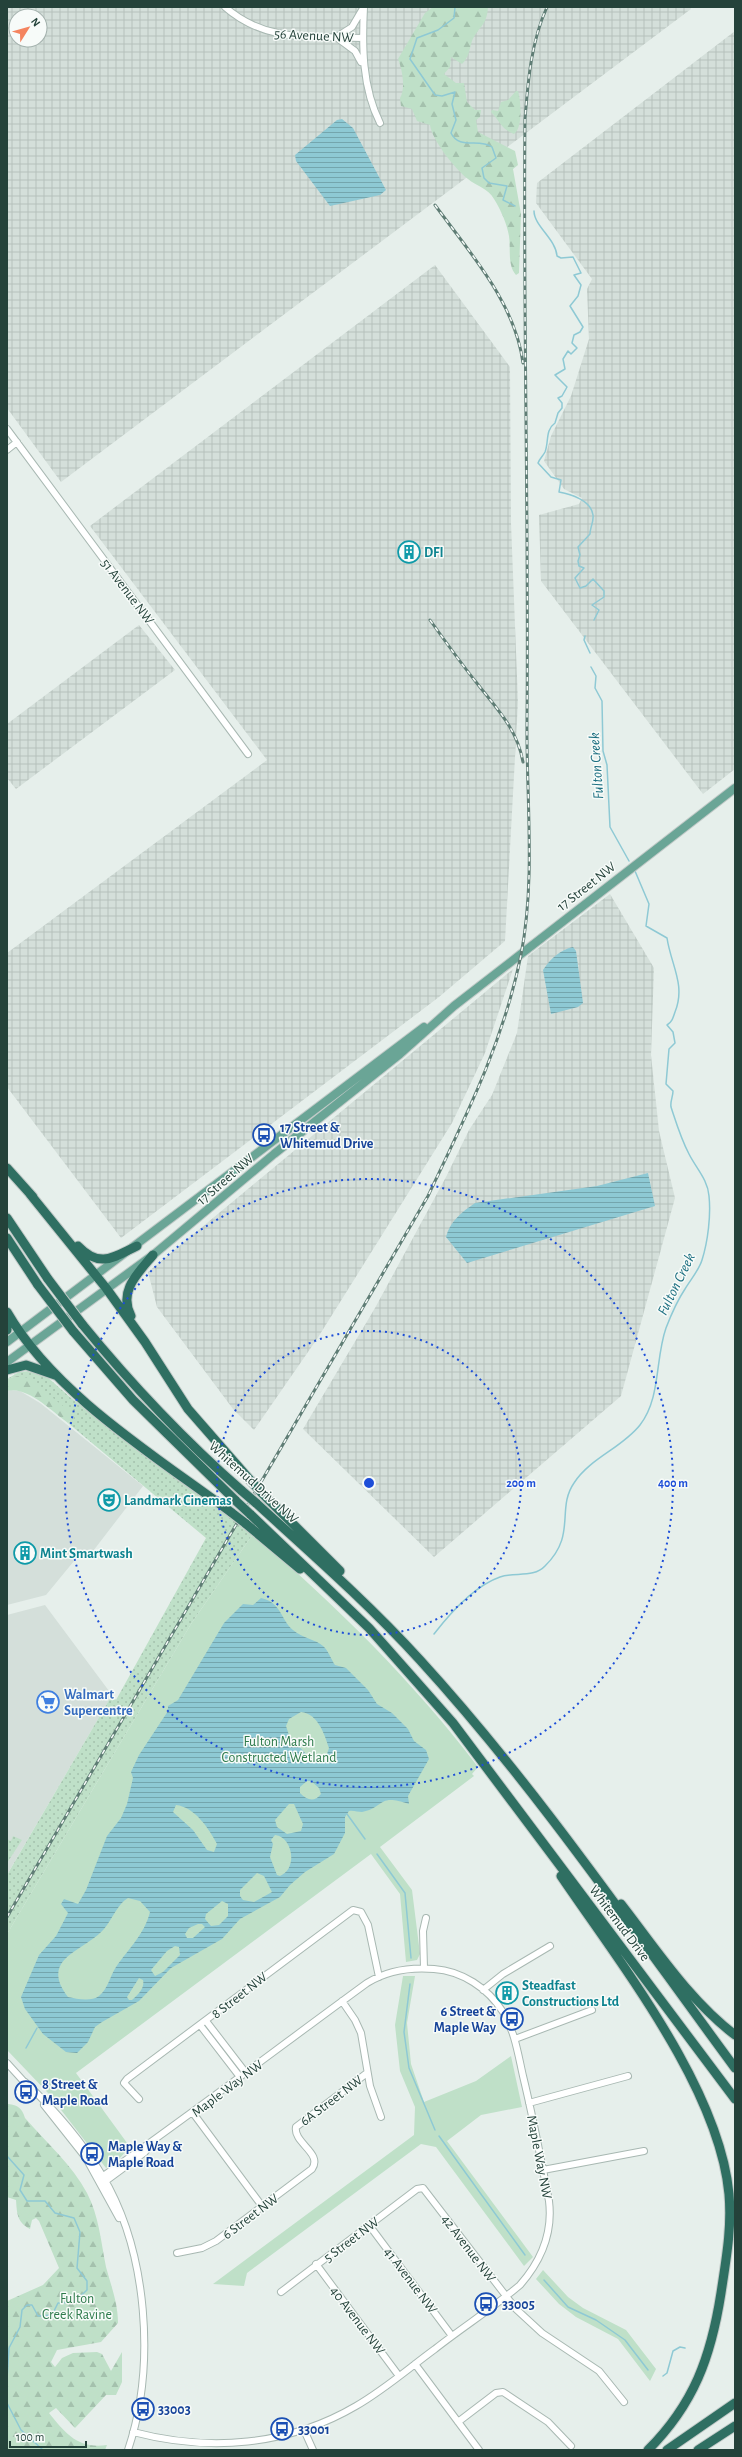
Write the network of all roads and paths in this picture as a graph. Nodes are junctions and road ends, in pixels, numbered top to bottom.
1 (225, 7) edge
2 (364, 7) edge
3 (336, 37) junction
4 (362, 38) junction
5 (364, 68) junction
6 (380, 123) dead end
7 (7, 429) edge
8 (17, 442) junction
9 (7, 450) edge
10 (248, 754) dead end
11 (735, 788) edge
12 (454, 1006) junction
13 (7, 1168) edge
14 (30, 1194) junction
15 (7, 1218) edge
16 (7, 1238) edge
17 (137, 1246) junction
18 (153, 1256) junction
19 (97, 1276) junction
20 (106, 1288) junction
21 (7, 1312) edge
22 (7, 1321) edge
23 (7, 1330) edge
24 (21, 1332) junction
25 (7, 1342) edge
26 (145, 1342) junction
27 (30, 1344) junction
28 (7, 1362) edge
29 (7, 1370) edge
30 (57, 1376) junction
31 (381, 1619) junction
32 (369, 1628) junction
33 (498, 1753) joint
34 (484, 1763) joint
35 (495, 1779) junction
36 (546, 1813) junction
37 (426, 1918) dead end
38 (550, 1946) dead end
39 (424, 1968) junction
40 (379, 1977) junction
41 (483, 1990) junction
42 (342, 2001) junction
43 (592, 2010) dead end
44 (206, 2021) junction
45 (200, 2025) junction
46 (735, 2035) edge
47 (515, 2039) junction
48 (7, 2063) edge
49 (735, 2068) edge
50 (246, 2073) junction
51 (368, 2073) junction
52 (628, 2076) dead end
53 (240, 2077) junction
54 (139, 2099) dead end
55 (735, 2099) edge
56 (530, 2103) junction
57 (193, 2113) junction
58 (381, 2117) dead end
59 (644, 2151) dead end
60 (315, 2164) joint
61 (543, 2170) junction
62 (102, 2180) junction
63 (422, 2188) joint
64 (262, 2206) junction
65 (369, 2225) junction
66 (177, 2253) dead end
67 (316, 2264) junction
68 (281, 2292) dead end
69 (506, 2297) junction
70 (452, 2336) junction
71 (415, 2364) junction
72 (399, 2376) junction
73 (624, 2402) dead end
74 (735, 2403) edge
75 (458, 2422) junction
76 (735, 2426) edge
77 (304, 2430) junction
78 (133, 2432) junction
79 (571, 2446) dead end
80 (128, 2450) edge
81 (313, 2450) edge
82 (479, 2450) edge
83 (648, 2450) edge
84 (667, 2450) edge
85 (698, 2450) edge

1 - 3 street, 56 Avenue NW
2 - 3 street
2 - 4 street
3 - 4 street, 56 Avenue NW
3 - 5 street
4 - 5 street
5 - 6 street
7 - 8 street, 51 Avenue NW
8 - 9 street
8 - 10 street, 51 Avenue NW
11 - 12 main road, 17 Street NW
12 - 17 main road, 17 Street NW
12 - 18 main road, 17 Street NW
13 - 14 highway
14 - 17 highway
14 - 19 highway
15 - 31 highway, Whitemud Drive NW, bridge
16 - 32 highway, Whitemud Drive NW, bridge
17 - 19 main road, 17 Street NW
18 - 20 main road, 17 Street NW
18 - 26 highway
19 - 20 highway
19 - 24 main road, 17 Street NW
20 - 26 highway
20 - 27 main road, 17 Street NW
21 - 24 highway
22 - 23 highway
24 - 25 main road, 17 Street NW
24 - 27 highway
26 - 31 highway, bridge
27 - 28 main road, 17 Street NW
27 - 30 highway
29 - 30 highway
30 - 32 highway, bridge
31 - 33 highway, Whitemud Drive NW
32 - 34 highway, Whitemud Drive NW
33 - 36 highway, Whitemud Drive
34 - 35 highway, Whitemud Drive
35 - 55 highway, Whitemud Drive
35 - 83 highway
36 - 46 highway
36 - 49 highway, Whitemud Drive
37 - 39 street
38 - 41 street
39 - 40 street, Maple Way NW
39 - 41 street, Maple Way NW
40 - 42 street, Maple Way NW
40 - 44 street, 8 Street NW
41 - 47 street, Maple Way NW
42 - 50 street, Maple Way NW
42 - 51 street
43 - 47 street
44 - 45 street, 8 Street NW
44 - 50 street
45 - 53 street
45 - 54 street, 8 Street NW
47 - 56 street, Maple Way NW
48 - 62 street
50 - 53 street, Maple Way NW
51 - 58 street
51 - 60 street, 6A Street NW
52 - 56 street
53 - 57 street, Maple Way NW
56 - 61 street, Maple Way NW
57 - 62 street, Maple Way NW
57 - 64 street
59 - 61 street
60 - 64 street, 6 Street NW
61 - 69 street, Maple Way NW
62 - 78 street
63 - 65 street, 5 Street NW
63 - 69 street, 42 Avenue NW
64 - 66 street, 6 Street NW
65 - 67 street, 5 Street NW
65 - 70 street, 41 Avenue NW
67 - 68 street, 5 Street NW
67 - 72 street, 40 Avenue NW
69 - 70 street, Maple Way NW
69 - 73 street, 42 Avenue NW
70 - 71 street, Maple Way NW
71 - 72 street, Maple Way NW
71 - 75 street
72 - 77 street, Maple Way NW
74 - 84 highway
75 - 79 street
75 - 82 street
76 - 85 highway
77 - 78 street, Maple Way NW
77 - 81 street
78 - 80 street

